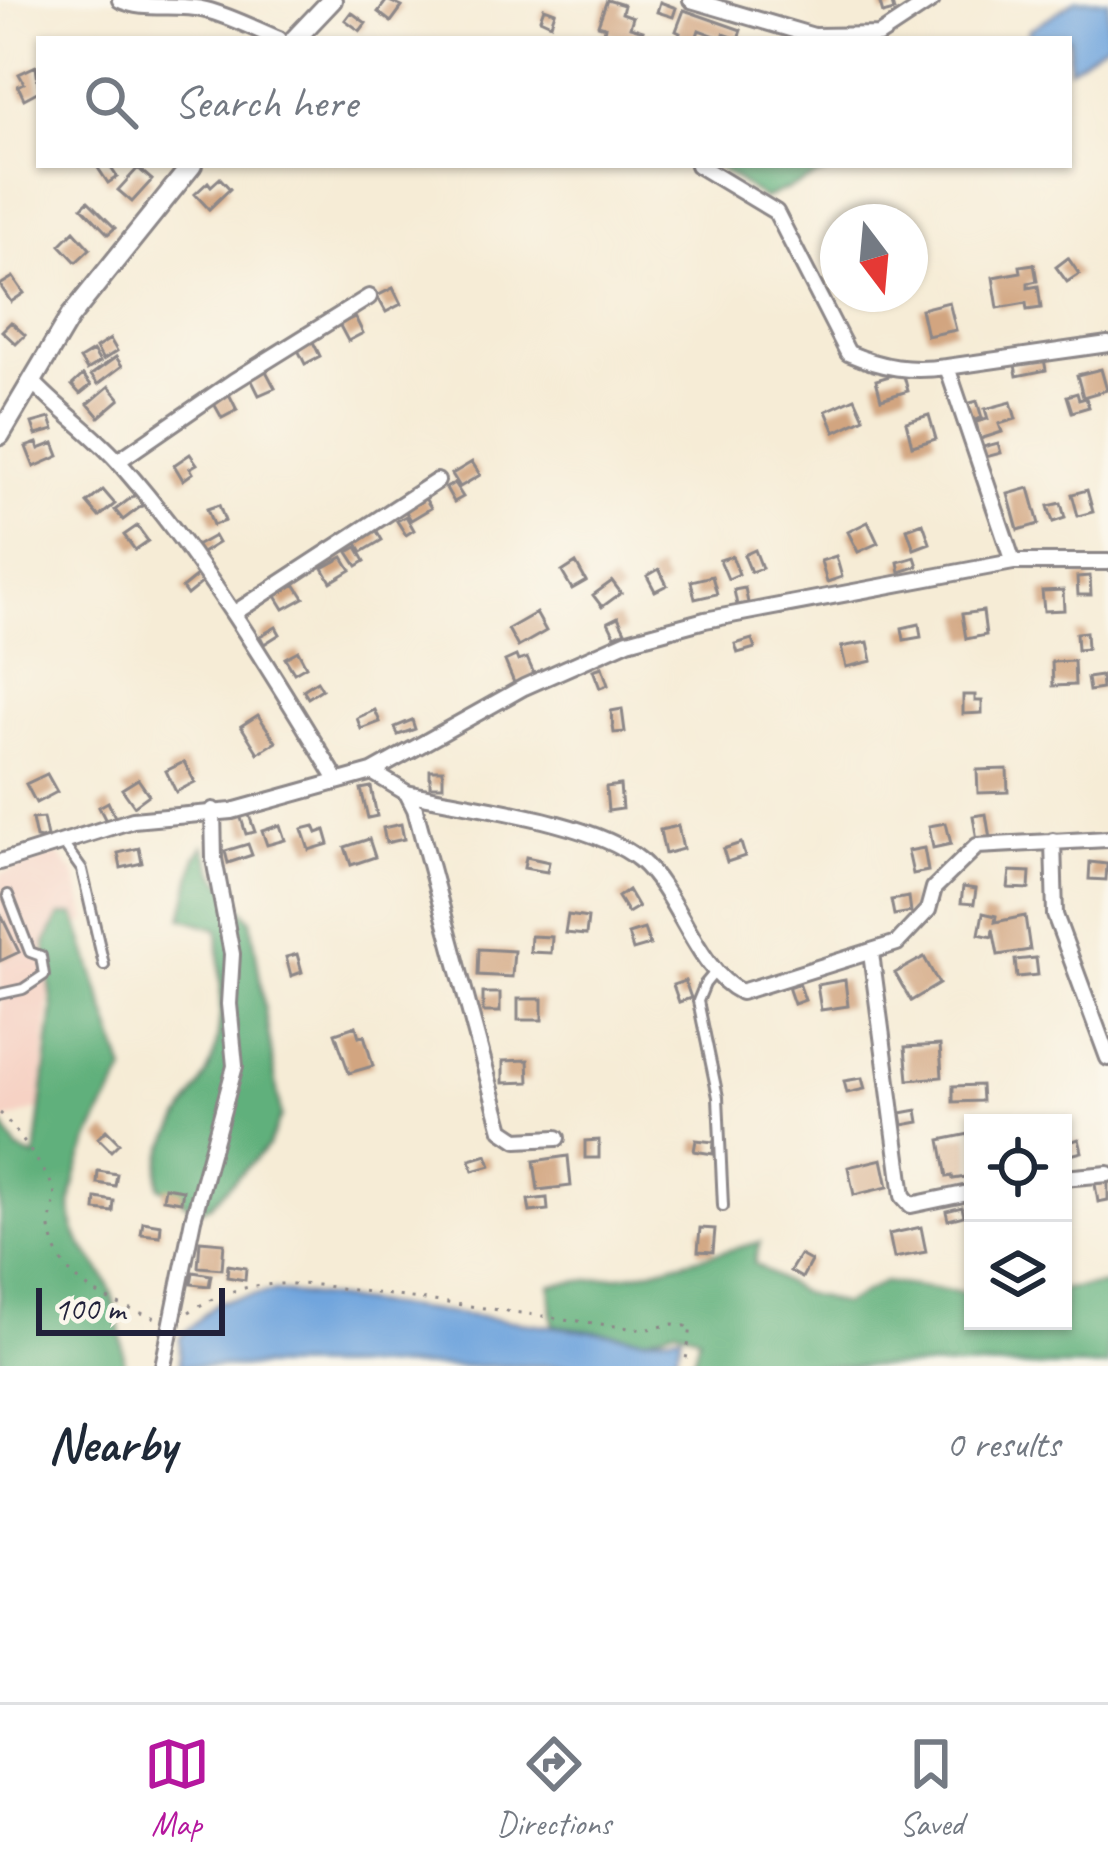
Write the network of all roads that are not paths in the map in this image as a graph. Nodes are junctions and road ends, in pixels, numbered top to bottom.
1 (120, 0) edge
2 (332, 0) edge
3 (692, 0) edge
4 (932, 0) edge
5 (272, 36) edge
6 (298, 36) edge
7 (190, 168) edge
8 (703, 168) edge
9 (369, 297) dead end
10 (1108, 344) edge
11 (947, 368) junction
12 (34, 383) junction
13 (0, 435) edge
14 (118, 461) junction
15 (437, 481) dead end
16 (1013, 562) junction
17 (1108, 562) edge
18 (236, 612) junction
19 (372, 772) junction
20 (338, 780) junction
21 (407, 793) junction
22 (212, 810) junction
23 (1108, 839) edge
24 (62, 841) junction
25 (1053, 841) junction
26 (0, 862) edge
27 (8, 895) dead end
28 (871, 953) junction
29 (104, 965) dead end
30 (715, 973) junction
31 (0, 994) edge
32 (1108, 1058) edge
33 (557, 1138) dead end
34 (1108, 1174) edge
35 (1072, 1177) edge
36 (964, 1194) edge
37 (723, 1206) dead end
38 (164, 1366) edge

1 - 5 street
2 - 6 street
3 - 4 street
7 - 12 street
8 - 11 street
9 - 14 street
10 - 11 street
11 - 16 street
12 - 13 street
12 - 14 street
14 - 18 street
15 - 18 street
16 - 17 street
16 - 19 street
18 - 20 street
19 - 20 street
19 - 21 street
20 - 22 street
21 - 30 street
21 - 33 street
22 - 24 street
22 - 38 street
23 - 25 street
24 - 26 street
24 - 29 lane
25 - 28 street
25 - 32 street
27 - 31 lane
28 - 30 street
28 - 36 street
30 - 37 lane
34 - 35 street

